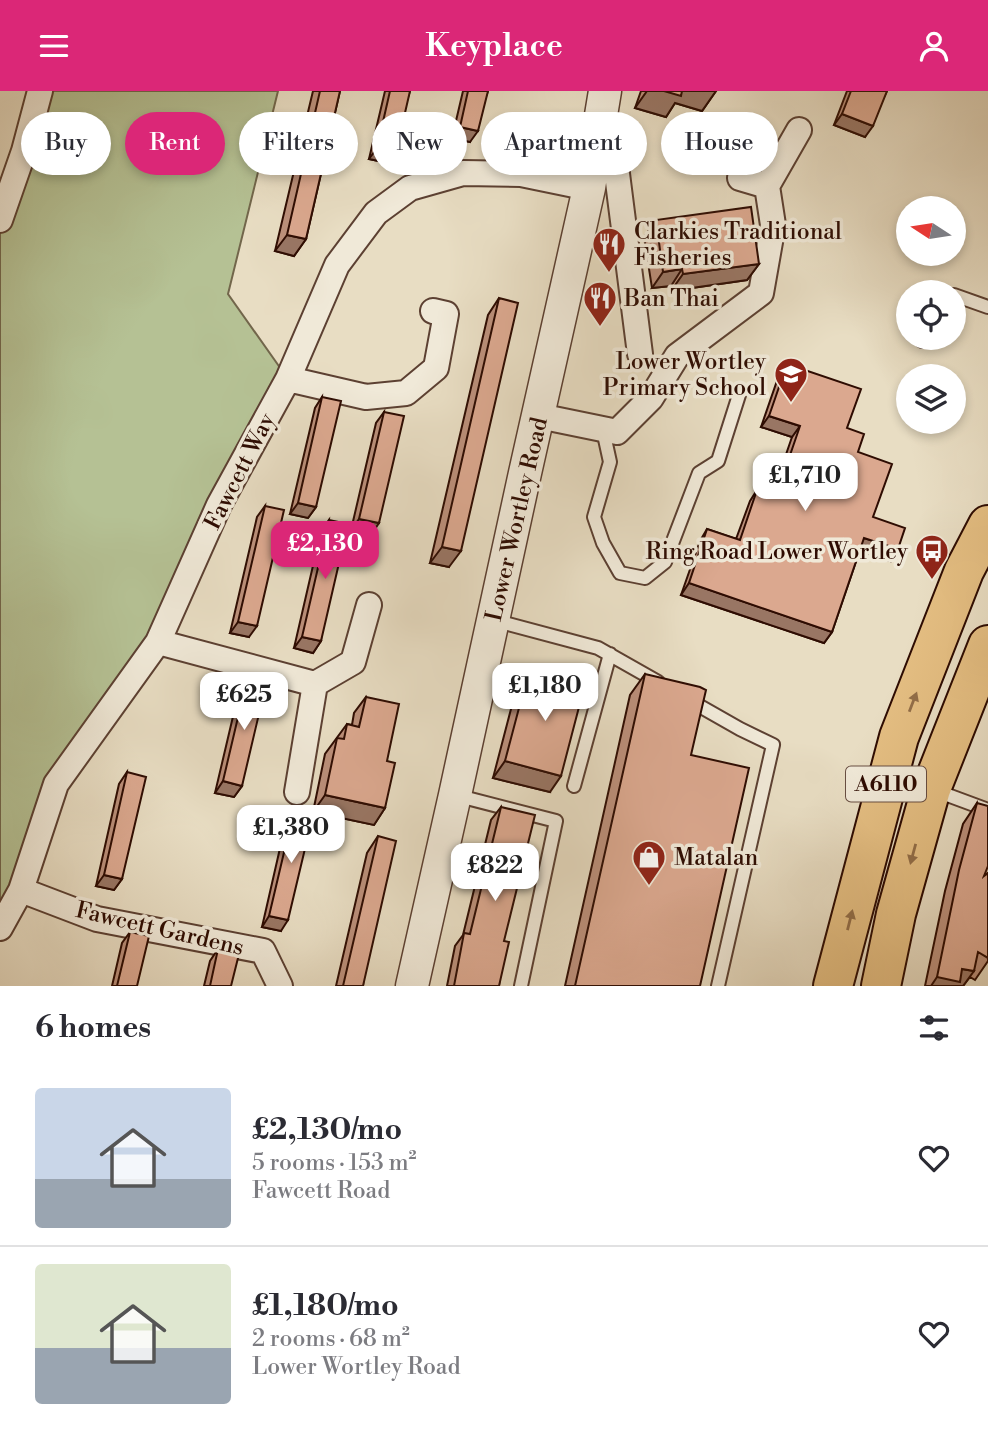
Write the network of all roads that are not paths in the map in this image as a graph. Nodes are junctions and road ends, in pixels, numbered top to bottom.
1 (40, 91) edge
2 (605, 91) edge
3 (602, 112) edge
4 (799, 130) dead end
5 (591, 175) edge
6 (617, 175) edge
7 (740, 178) dead end
8 (767, 186) junction
9 (589, 188) junction
10 (0, 219) edge
11 (966, 299) edge
12 (988, 307) edge
13 (433, 311) dead end
14 (640, 355) dead end
15 (288, 379) junction
16 (739, 395) dead end
17 (539, 416) junction
18 (603, 430) junction
19 (988, 525) edge
20 (369, 605) dead end
21 (493, 620) junction
22 (158, 642) junction
23 (988, 645) edge
24 (610, 654) junction
25 (314, 684) junction
26 (574, 786) dead end
27 (931, 789) junction
28 (297, 792) dead end
29 (455, 795) junction
30 (988, 810) edge
31 (21, 890) junction
32 (0, 928) edge
33 (280, 986) edge
34 (412, 986) edge
35 (521, 986) edge
36 (718, 986) edge
37 (833, 986) edge
38 (881, 986) edge

1 - 10 street
2 - 3 street, Lower Wortley Road
4 - 8 street
5 - 9 street, Lower Wortley Road
6 - 14 street
7 - 8 street
8 - 18 street
9 - 15 street, Fawcett Way
9 - 17 street, Lower Wortley Road
11 - 12 lane
13 - 15 street
15 - 22 street, Fawcett Way
16 - 18 lane
17 - 18 street
17 - 21 street, Lower Wortley Road
37 -> 19 highway, A6110
20 - 25 street
21 - 24 lane
21 - 29 street, Lower Wortley Road
22 - 25 street
22 - 31 street, Fawcett Way
23 - 27 highway, A6110
24 - 26 lane
24 - 36 lane
25 - 28 street
27 - 30 lane
27 -> 38 highway, A6110
29 - 34 street, Lower Wortley Road
29 - 35 lane
31 - 32 street, Fawcett Way
31 - 33 street, Fawcett Gardens

